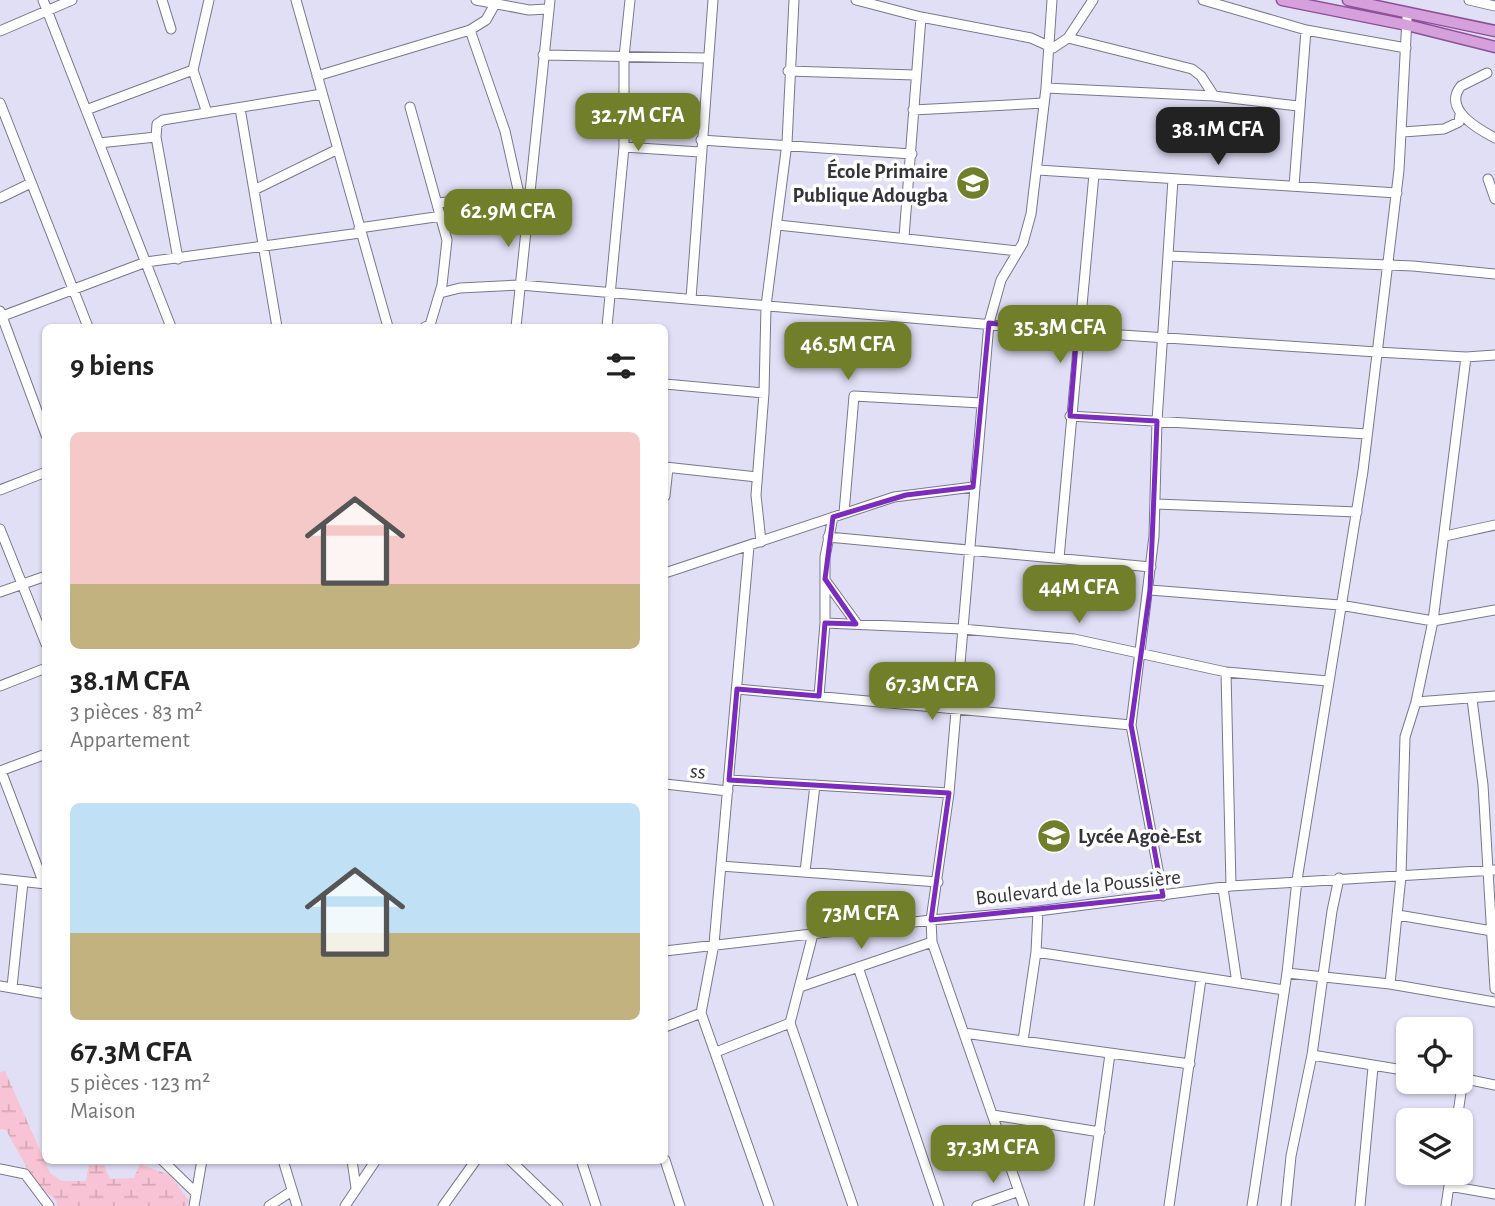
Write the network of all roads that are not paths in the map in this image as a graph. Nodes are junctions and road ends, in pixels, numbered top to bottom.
1 (43, 0) edge
2 (72, 0) edge
3 (162, 0) edge
4 (209, 0) edge
5 (296, 0) edge
6 (476, 0) edge
7 (630, 0) edge
8 (713, 0) edge
9 (794, 0) edge
10 (856, 0) edge
11 (1052, 0) edge
12 (1093, 0) edge
13 (1203, 0) edge
14 (1282, 0) edge
15 (1348, 0) edge
16 (1469, 0) edge
17 (1481, 1) edge
18 (495, 4) junction
19 (549, 4) edge
20 (1495, 5) edge
21 (529, 10) junction
22 (47, 11) junction
23 (1407, 11) junction
24 (921, 17) junction
25 (1407, 25) junction
26 (546, 27) junction
27 (171, 29) dead end
28 (470, 30) junction
29 (1306, 30) junction
30 (0, 31) edge
31 (1495, 31) edge
32 (1068, 38) junction
33 (1048, 47) junction
34 (1495, 47) edge
35 (1406, 48) junction
36 (543, 55) junction
37 (625, 57) junction
38 (707, 58) junction
39 (192, 70) junction
40 (788, 71) junction
41 (1486, 73) dead end
42 (915, 75) junction
43 (317, 76) junction
44 (1046, 88) junction
45 (322, 94) junction
46 (1214, 96) junction
47 (0, 103) edge
48 (1044, 103) junction
49 (1298, 106) junction
50 (410, 107) dead end
51 (240, 108) junction
52 (86, 110) junction
53 (914, 110) junction
54 (206, 113) junction
55 (1460, 115) junction
56 (1403, 132) junction
57 (156, 137) junction
58 (1495, 138) edge
59 (701, 140) junction
60 (99, 143) junction
61 (787, 143) junction
62 (624, 147) junction
63 (338, 149) junction
64 (700, 152) junction
65 (912, 153) junction
66 (1038, 170) junction
67 (1094, 174) junction
68 (1173, 179) junction
69 (1488, 179) dead end
70 (32, 183) junction
71 (1294, 186) junction
72 (254, 190) junction
73 (523, 193) junction
74 (1397, 193) junction
75 (0, 198) edge
76 (1495, 200) edge
77 (438, 203) junction
78 (442, 216) junction
79 (778, 225) junction
80 (359, 231) junction
81 (904, 237) junction
82 (264, 247) junction
83 (1018, 251) junction
84 (1168, 256) junction
85 (178, 259) junction
86 (146, 262) junction
87 (1389, 265) junction
88 (1495, 274) edge
89 (520, 285) junction
90 (74, 289) junction
91 (440, 293) junction
92 (610, 293) junction
93 (691, 299) junction
94 (766, 306) junction
95 (1, 315) edge
96 (989, 323) junction
97 (87, 324) edge
98 (170, 324) edge
99 (277, 324) edge
100 (387, 324) edge
101 (430, 324) edge
102 (516, 324) edge
103 (607, 324) edge
104 (1077, 332) junction
105 (1163, 337) junction
106 (1377, 352) junction
107 (1495, 355) edge
108 (1466, 357) junction
109 (668, 384) edge
110 (764, 393) junction
111 (981, 403) junction
112 (1070, 416) junction
113 (1157, 421) junction
114 (42, 424) edge
115 (1367, 435) junction
116 (668, 468) edge
117 (42, 474) edge
118 (757, 477) junction
119 (973, 487) junction
120 (0, 490) edge
121 (1157, 504) junction
122 (1357, 512) junction
123 (844, 513) junction
124 (833, 517) junction
125 (1495, 525) edge
126 (0, 529) edge
127 (1445, 536) junction
128 (828, 537) junction
129 (761, 542) junction
130 (749, 546) junction
131 (967, 552) junction
132 (1059, 558) junction
133 (1151, 566) junction
134 (668, 572) edge
135 (42, 577) edge
136 (825, 579) junction
137 (23, 584) junction
138 (1150, 590) junction
139 (0, 592) edge
140 (1340, 605) junction
141 (1495, 610) edge
142 (1433, 621) junction
143 (825, 623) junction
144 (857, 624) junction
145 (42, 627) edge
146 (962, 629) junction
147 (1142, 656) junction
148 (42, 670) edge
149 (1226, 673) junction
150 (1328, 681) junction
151 (0, 686) edge
152 (737, 689) junction
153 (819, 696) junction
154 (1495, 696) edge
155 (1472, 699) junction
156 (1416, 702) junction
157 (957, 709) junction
158 (1131, 725) junction
159 (42, 755) edge
160 (0, 771) edge
161 (729, 779) junction
162 (1495, 783) edge
163 (668, 784) edge
164 (814, 785) junction
165 (1483, 785) junction
166 (728, 791) junction
167 (949, 793) junction
168 (721, 866) junction
169 (1492, 870) edge
170 (805, 872) junction
171 (42, 876) edge
172 (1401, 876) junction
173 (1339, 878) junction
174 (0, 879) edge
175 (1297, 880) junction
176 (23, 882) junction
177 (938, 882) junction
178 (42, 884) edge
179 (1227, 887) junction
180 (1163, 896) junction
181 (1038, 911) junction
182 (1398, 915) junction
183 (931, 920) junction
184 (1492, 931) junction
185 (813, 934) junction
186 (932, 942) junction
187 (714, 944) junction
188 (668, 951) edge
189 (1036, 952) junction
190 (858, 968) junction
191 (1287, 973) junction
192 (1323, 976) junction
193 (1201, 979) junction
194 (1237, 983) junction
195 (1390, 984) junction
196 (0, 986) edge
197 (800, 987) junction
198 (12, 988) junction
199 (1495, 989) edge
200 (1284, 990) junction
201 (42, 993) edge
202 (1495, 1002) edge
203 (701, 1013) junction
204 (790, 1023) junction
205 (668, 1026) edge
206 (964, 1032) junction
207 (1023, 1041) junction
208 (716, 1052) junction
209 (1110, 1054) junction
210 (1312, 1055) junction
211 (1189, 1065) junction
212 (1373, 1067) junction
213 (1396, 1070) edge
214 (1473, 1080) edge
215 (1495, 1085) edge
216 (993, 1115) junction
217 (1100, 1132) junction
218 (166, 1164) edge
219 (201, 1164) edge
220 (284, 1164) edge
221 (353, 1164) edge
222 (373, 1164) edge
223 (473, 1164) edge
224 (514, 1164) edge
225 (582, 1164) edge
226 (665, 1164) edge
227 (0, 1169) edge
228 (1449, 1186) joint
229 (356, 1188) junction
230 (292, 1191) junction
231 (1019, 1191) junction
232 (196, 1193) junction
233 (1495, 1194) edge
234 (446, 1205) edge
235 (50, 1206) edge
236 (194, 1206) edge
237 (268, 1206) edge
238 (297, 1206) edge
239 (345, 1206) edge
240 (558, 1206) edge
241 (596, 1206) edge
242 (680, 1206) edge
243 (769, 1206) edge
244 (853, 1206) edge
245 (939, 1206) edge
246 (976, 1206) edge
247 (1024, 1206) edge
248 (1089, 1206) edge
249 (1170, 1206) edge
250 (1252, 1206) edge
251 (1286, 1206) edge
252 (1360, 1206) edge
253 (1446, 1206) edge

1 - 22 street
2 - 22 street
3 - 27 street
4 - 39 street
5 - 43 street
6 - 18 street
7 - 37 street
8 - 38 street
9 - 40 street
10 - 24 street
11 - 33 street
12 - 32 street
13 - 29 street
14 - 25 main road
15 - 23 main road
16 - 17 street
17 - 20 street
18 - 21 street
18 - 28 street
19 - 21 street
19 - 26 street
21 - 26 street
22 - 30 street
22 - 52 street
23 - 25 street
23 - 31 main road
24 - 33 street
24 - 42 street
25 - 34 main road
25 - 35 street
26 - 36 street
28 - 43 street
28 - 73 street
29 - 35 street
29 - 49 street
32 - 33 street
32 - 46 street
33 - 44 street
35 - 56 street
36 - 37 street
36 - 73 street
37 - 38 street
37 - 62 street
38 - 59 street
39 - 52 street
39 - 54 street
40 - 42 street
40 - 61 street
41 - 55 street
42 - 53 street
43 - 45 street
44 - 46 street
44 - 48 street
45 - 51 street
45 - 63 street
46 - 49 street
47 - 70 street
48 - 53 street
48 - 66 street
49 - 71 street
50 - 77 street
51 - 54 street
51 - 72 street
52 - 60 street
53 - 65 street
54 - 57 street
55 - 56 street
55 - 58 street
56 - 74 street
57 - 60 street
57 - 85 street
59 - 61 street
59 - 64 street
60 - 86 street
61 - 65 street
61 - 79 street
62 - 64 street
62 - 92 street
63 - 72 street
63 - 80 street
64 - 93 street
65 - 81 street
66 - 67 street
66 - 83 street
67 - 68 street
67 - 104 street
68 - 71 street
68 - 84 street
69 - 76 street
70 - 75 street
70 - 90 street
71 - 74 street
72 - 82 street
73 - 77 street
73 - 89 street
74 - 87 street
77 - 78 street
78 - 80 street
78 - 91 street
79 - 81 street
79 - 94 street
80 - 82 street
80 - 100 street
81 - 83 street
82 - 85 street
82 - 99 street
83 - 96 street
84 - 87 street
84 - 105 street
85 - 86 street
86 - 90 street
86 - 98 street
87 - 88 street
87 - 106 street
89 - 91 street
89 - 92 street
89 - 102 street
90 - 95 street
90 - 97 street
91 - 101 street
92 - 93 street
92 - 103 street
93 - 94 street
94 - 96 street
94 - 110 street
95 - 114 street
96 - 104 street
96 - 111 street
104 - 105 street
104 - 112 street
105 - 106 street
105 - 113 street
106 - 108 street
106 - 115 street
107 - 108 street
108 - 127 street
109 - 110 street
110 - 118 street
111 - 119 street
111 - 123 street
112 - 113 street
112 - 132 street
113 - 115 street
113 - 121 street
115 - 122 street
116 - 118 street
117 - 120 street
118 - 129 street
119 - 123 street
119 - 131 street
121 - 122 street
121 - 133 street
122 - 140 street
123 - 124 street
124 - 128 street
124 - 129 street
125 - 127 street
126 - 137 street
127 - 142 street
128 - 131 street
128 - 136 street
129 - 130 street
130 - 134 street
130 - 152 street
131 - 132 street
131 - 146 street
132 - 133 street
133 - 138 street
135 - 137 street
136 - 143 street
136 - 144 street
137 - 139 street
137 - 145 street
138 - 140 street
138 - 147 street
140 - 142 street
140 - 150 street
141 - 142 street
142 - 156 street
143 - 144 street
143 - 153 street
144 - 146 street
146 - 147 street
146 - 157 street
147 - 149 street
147 - 158 street
148 - 151 street
149 - 150 street
149 - 179 street
150 - 175 street
152 - 153 street
152 - 161 street
153 - 157 street
154 - 155 street
155 - 156 street
155 - 165 street
156 - 172 street
157 - 158 street
157 - 167 street
158 - 180 street
159 - 160 street
160 - 171 street
161 - 164 street
161 - 166 street
162 - 165 street
163 - 166 street, ss
164 - 167 street
164 - 170 street
165 - 169 street
166 - 168 street
167 - 177 street
168 - 170 street
168 - 187 street
169 - 172 street, Boulevard de la Poussière
169 - 184 street
170 - 177 street
172 - 173 street, Boulevard de la Poussière
172 - 182 street
173 - 175 street, Boulevard de la Poussière
173 - 192 street
174 - 176 street
175 - 179 street, Boulevard de la Poussière
175 - 191 street
176 - 178 street
176 - 198 street
177 - 183 street
179 - 180 street, Boulevard de la Poussière
179 - 194 street
180 - 181 street, Boulevard de la Poussière
181 - 183 street, Boulevard de la Poussière
181 - 189 street
182 - 184 street
182 - 195 street
183 - 185 street, Boulevard de la Poussière
183 - 186 street
184 - 199 street
185 - 187 street, Boulevard de la Poussière
185 - 197 street
186 - 190 street
186 - 206 street
187 - 188 street, Boulevard de la Poussière
187 - 203 street
189 - 193 street
189 - 207 street
190 - 197 street
190 - 245 street
191 - 192 street
191 - 200 street
192 - 195 street
192 - 210 street
193 - 194 street
193 - 211 street
194 - 200 street
195 - 202 street
196 - 198 street
197 - 204 street
198 - 201 street
200 - 250 street
203 - 205 street
203 - 208 street
204 - 208 street
204 - 244 street
206 - 207 street
206 - 216 street
207 - 209 street
208 - 243 street
209 - 211 street
209 - 217 street
210 - 212 street
210 - 251 street
211 - 249 street
212 - 213 street
212 - 252 street
214 - 215 street
216 - 217 street
216 - 231 street
217 - 248 street
218 - 232 street
219 - 232 street
220 - 230 street
221 - 229 street
222 - 229 street
223 - 234 street
224 - 240 street
225 - 241 street
226 - 242 street
227 - 235 street
228 - 233 street
228 - 253 street
229 - 239 street
230 - 237 street
230 - 238 street
231 - 246 street
231 - 247 street
232 - 236 street

